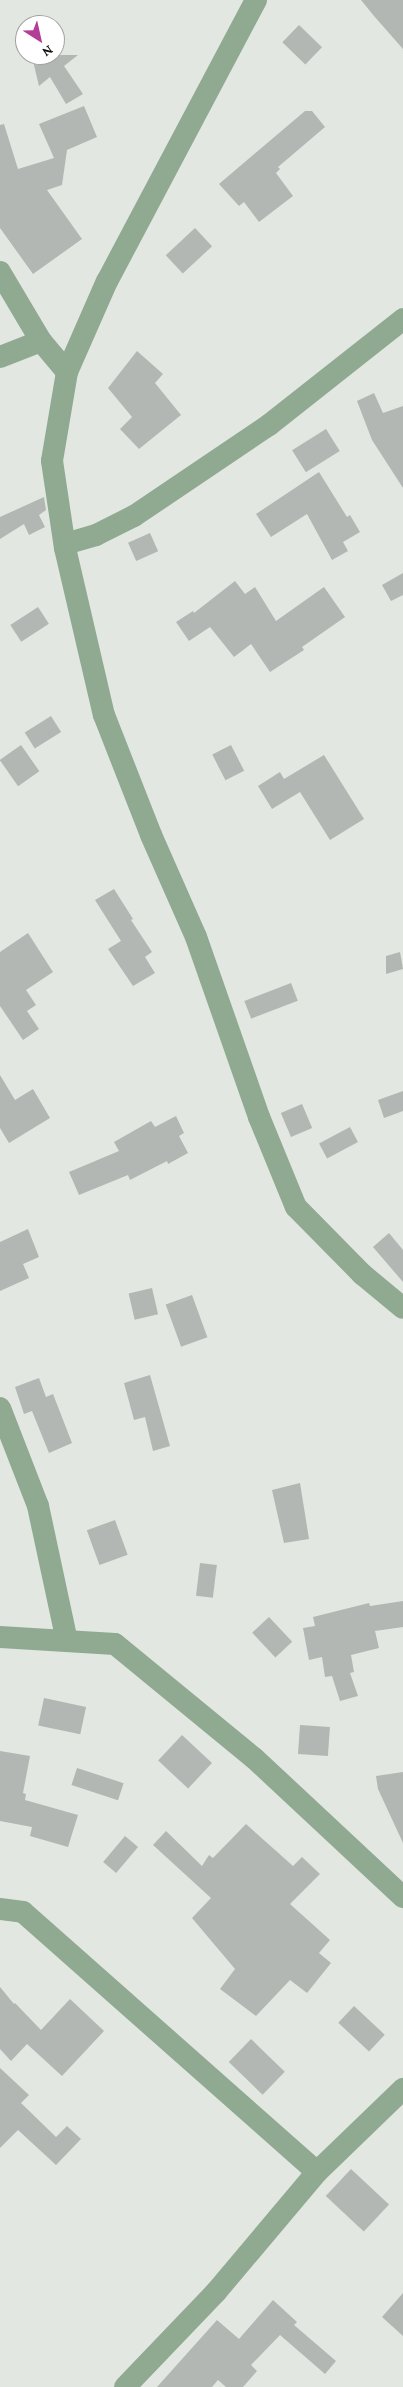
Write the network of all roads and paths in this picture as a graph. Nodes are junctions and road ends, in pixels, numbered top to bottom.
1 (256, 0) edge
2 (0, 272) edge
3 (403, 319) edge
4 (41, 341) junction
5 (0, 357) edge
6 (67, 372) junction
7 (65, 544) junction
8 (403, 1308) edge
9 (0, 1408) edge
10 (0, 1637) edge
11 (67, 1641) junction
12 (403, 1898) edge
13 (0, 1909) edge
14 (403, 2088) edge
15 (317, 2172) junction
16 (125, 2387) edge

1 - 6 street
2 - 4 street
3 - 7 street
4 - 5 street
4 - 6 street
6 - 7 street
7 - 8 street
9 - 11 street
10 - 11 street
11 - 12 street
13 - 15 street
14 - 15 street
15 - 16 street

